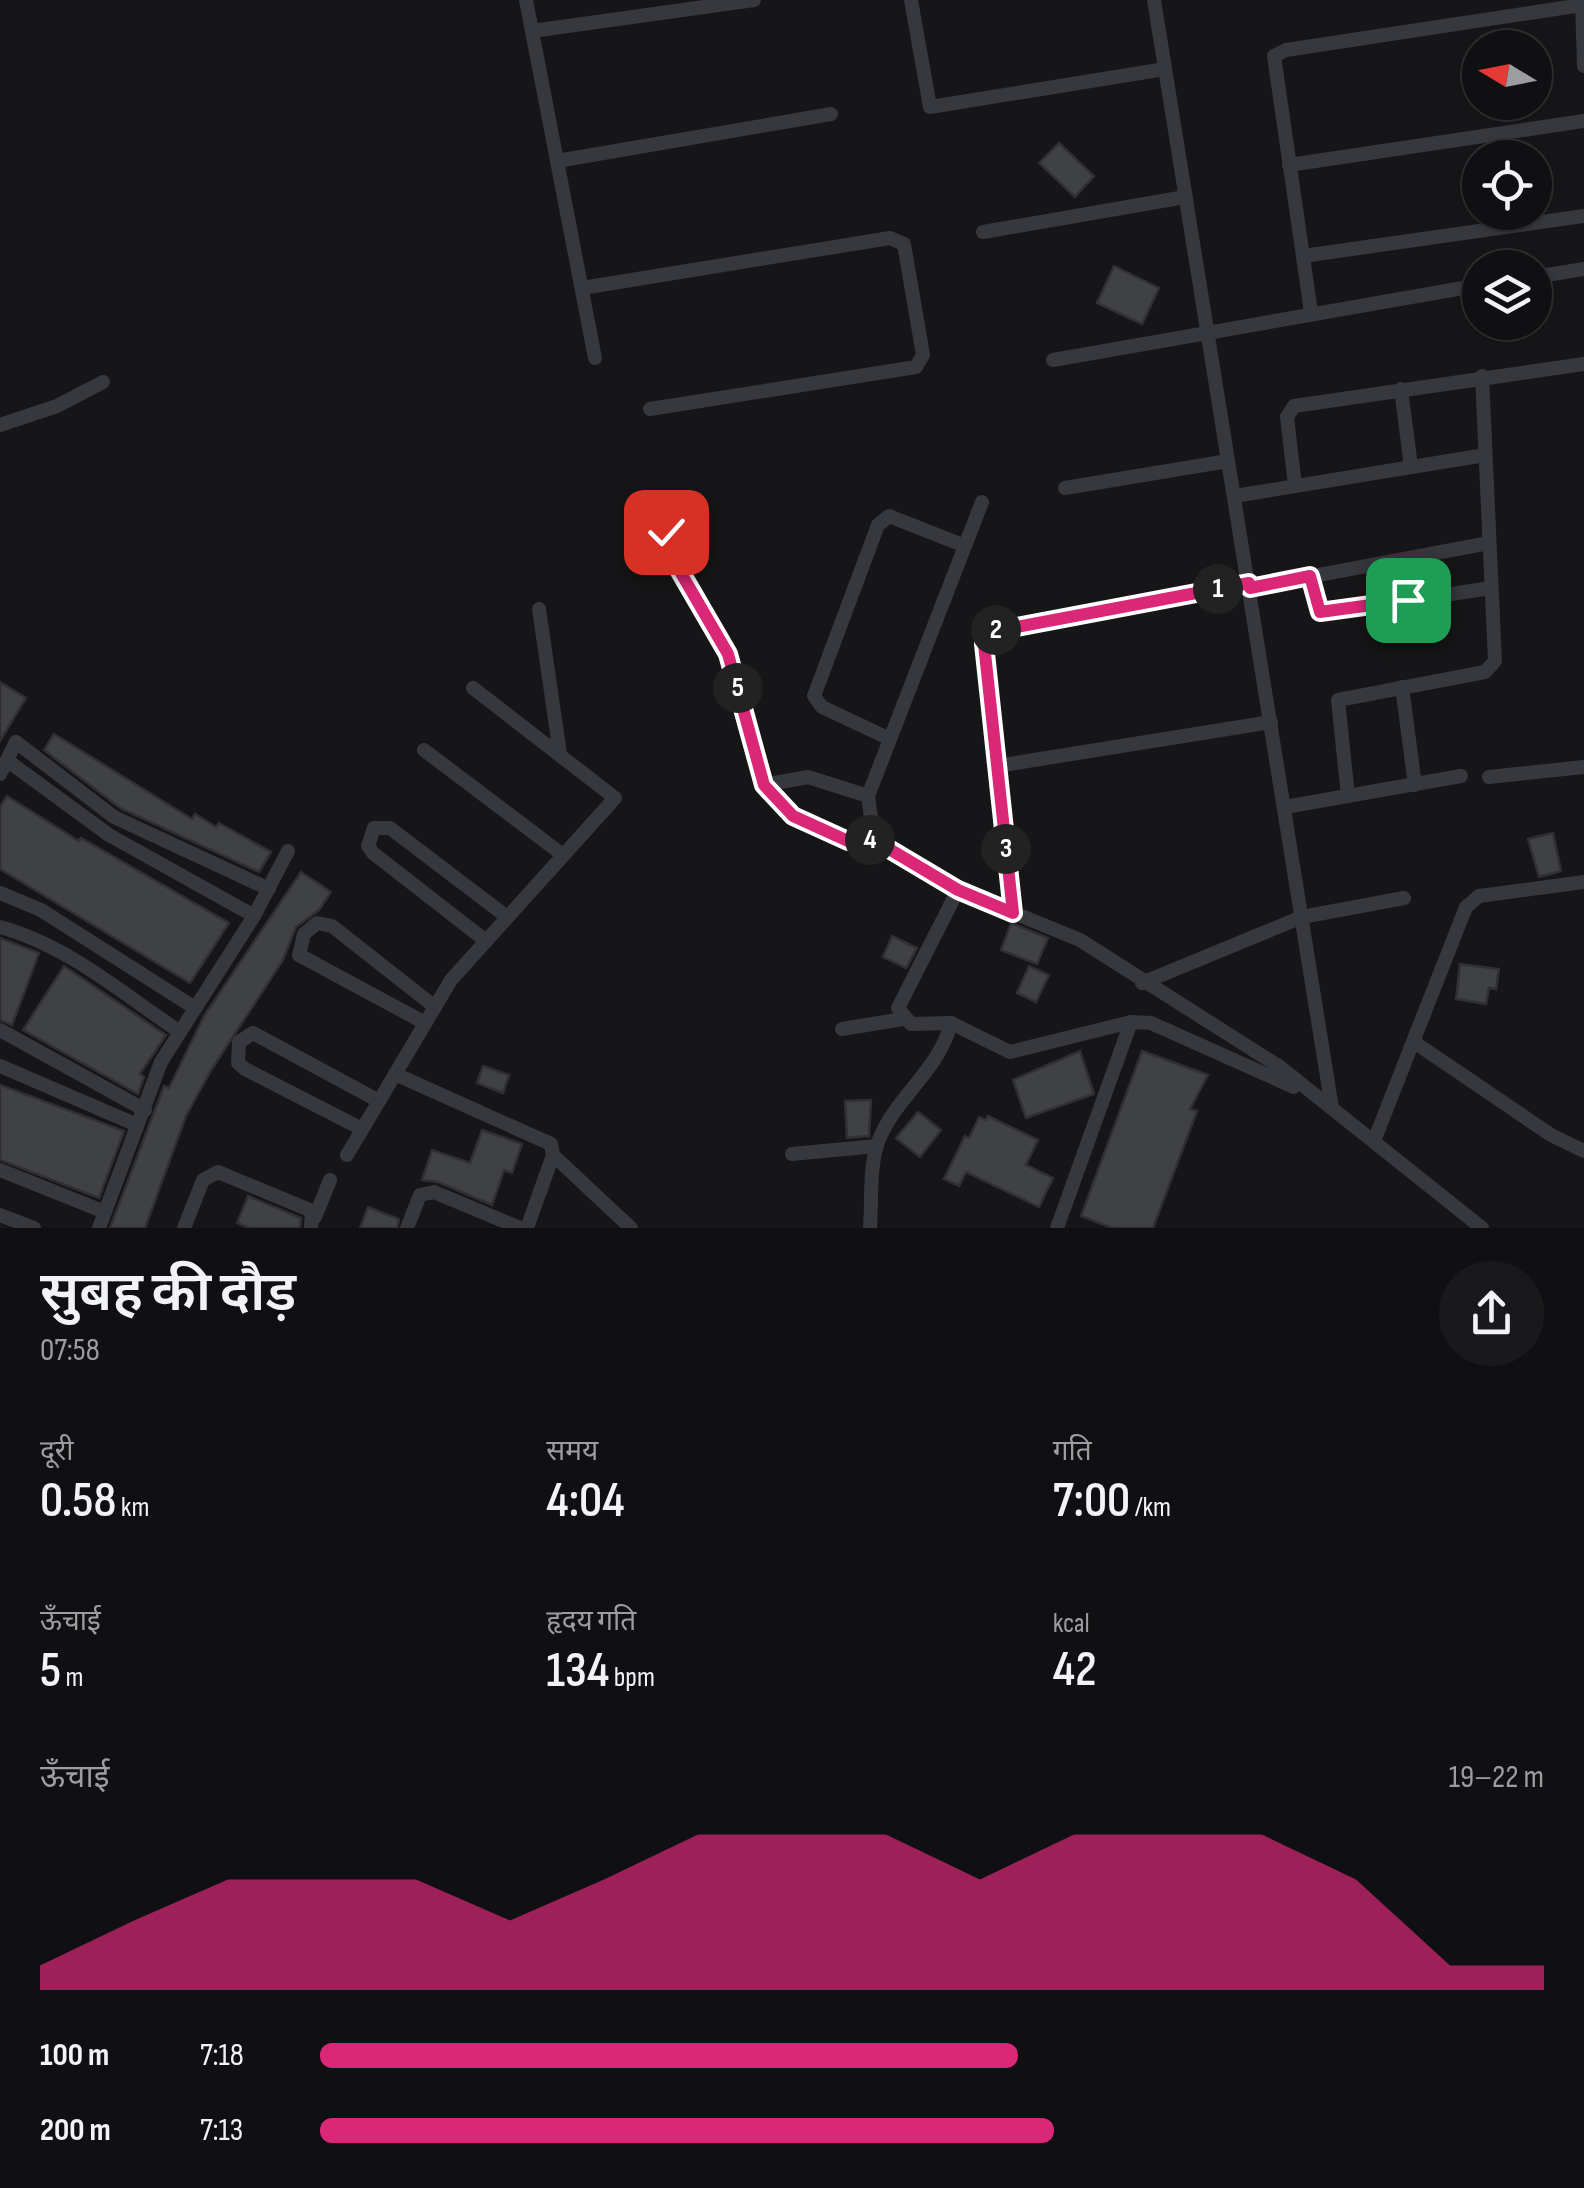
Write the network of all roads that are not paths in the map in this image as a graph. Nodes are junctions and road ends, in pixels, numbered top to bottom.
1 (526, 0) edge
2 (754, 0) edge
3 (911, 0) edge
4 (1154, 0) edge
5 (1582, 2) edge
6 (532, 31) junction
7 (1584, 66) edge
8 (1166, 69) junction
9 (832, 114) dead end
10 (1584, 121) edge
11 (558, 161) junction
12 (1289, 165) junction
13 (1185, 197) junction
14 (1584, 216) edge
15 (983, 232) dead end
16 (1303, 256) junction
17 (1584, 269) edge
18 (1552, 274) edge
19 (582, 288) junction
20 (1462, 289) edge
21 (1310, 312) junction
22 (1209, 329) junction
23 (595, 358) dead end
24 (1053, 360) dead end
25 (1584, 364) edge
26 (1482, 376) junction
27 (103, 382) dead end
28 (1402, 388) junction
29 (650, 410) dead end
30 (0, 425) edge
31 (1485, 455) junction
32 (1228, 460) junction
33 (1411, 467) junction
34 (1295, 486) junction
35 (1065, 488) dead end
36 (1236, 496) junction
37 (982, 502) dead end
38 (666, 532) dead end
39 (1489, 542) junction
40 (965, 546) junction
41 (1310, 576) junction
42 (1250, 586) junction
43 (1491, 588) junction
44 (538, 608) dead end
45 (1402, 686) junction
46 (474, 688) dead end
47 (1271, 722) junction
48 (10, 739) edge
49 (890, 739) junction
50 (424, 750) dead end
51 (560, 754) junction
52 (3, 763) edge
53 (997, 766) junction
54 (1584, 767) edge
55 (1460, 776) dead end
56 (1489, 777) dead end
57 (764, 785) junction
58 (1415, 785) junction
59 (868, 796) junction
60 (1348, 796) junction
61 (1285, 807) junction
62 (874, 840) junction
63 (288, 851) dead end
64 (563, 855) junction
65 (1584, 882) edge
66 (269, 889) junction
67 (958, 890) junction
68 (0, 893) edge
69 (1404, 898) dead end
70 (1013, 913) junction
71 (254, 916) junction
72 (508, 918) junction
73 (1302, 918) junction
74 (0, 926) edge
75 (486, 940) junction
76 (1142, 983) junction
77 (435, 1007) junction
78 (194, 1008) junction
79 (903, 1019) junction
80 (950, 1022) junction
81 (1131, 1022) junction
82 (425, 1023) junction
83 (842, 1028) dead end
84 (0, 1030) edge
85 (180, 1032) junction
86 (1414, 1042) junction
87 (0, 1066) edge
88 (395, 1074) junction
89 (1294, 1088) dead end
90 (379, 1101) junction
91 (1332, 1108) junction
92 (144, 1110) junction
93 (137, 1125) junction
94 (362, 1129) junction
95 (1374, 1141) junction
96 (876, 1146) junction
97 (1584, 1151) edge
98 (792, 1154) dead end
99 (347, 1155) dead end
100 (553, 1155) junction
101 (0, 1170) edge
102 (330, 1180) dead end
103 (105, 1212) junction
104 (0, 1215) edge
105 (313, 1223) edge
106 (34, 1228) edge
107 (99, 1228) edge
108 (184, 1228) edge
109 (407, 1228) edge
110 (524, 1228) edge
111 (630, 1228) edge
112 (870, 1228) edge
113 (1057, 1228) edge
114 (1482, 1228) edge

1 - 6 street
2 - 6 street
3 - 8 street
4 - 8 street
5 - 7 street
5 - 12 street
6 - 11 street
8 - 13 street
9 - 11 street
10 - 12 street
11 - 19 street
12 - 16 street
13 - 15 street
13 - 22 street
14 - 16 street
16 - 21 street
17 - 18 street
19 - 23 street
19 - 29 street
20 - 21 street
21 - 22 street
22 - 24 street
22 - 32 street
25 - 26 street
26 - 28 street
26 - 31 street
27 - 30 street
28 - 33 street
28 - 34 street
31 - 33 street
31 - 39 street
32 - 35 street
32 - 36 street
33 - 34 street
34 - 36 street
36 - 42 street
37 - 40 street
38 - 57 street
39 - 41 street
39 - 43 street
40 - 49 street
40 - 49 street
41 - 42 street
41 - 43 street
42 - 47 street
42 - 53 street
43 - 45 street
44 - 51 street
45 - 58 street
45 - 60 street
46 - 51 street
47 - 53 street
47 - 61 street
48 - 52 street
48 - 66 street
49 - 59 street
50 - 64 street
51 - 64 street
52 - 71 street
53 - 70 street
54 - 56 street
55 - 58 street
57 - 59 street
57 - 62 street
58 - 60 street
59 - 62 street
60 - 61 street
61 - 73 street
62 - 67 street
63 - 66 street
64 - 72 street
65 - 86 street
66 - 71 street
67 - 70 street
67 - 79 street
68 - 78 street
69 - 73 street
70 - 76 street
71 - 78 street
72 - 75 street
72 - 75 street
73 - 76 street
73 - 91 street
74 - 85 street
75 - 77 street
76 - 91 street
77 - 82 street
77 - 82 street
78 - 85 street
79 - 80 street
79 - 83 street
80 - 81 street
80 - 96 street
81 - 89 street
81 - 113 street
82 - 88 street
84 - 92 street
85 - 92 street
86 - 95 street
86 - 97 street
87 - 93 street
88 - 90 street
88 - 100 street
90 - 94 street
90 - 94 street
91 - 95 street
92 - 93 street
93 - 103 street
94 - 99 street
95 - 114 street
96 - 98 street
96 - 112 street
100 - 110 street
100 - 111 street
101 - 103 street
102 - 105 street
103 - 107 street
104 - 106 street
105 - 108 street
109 - 110 street

